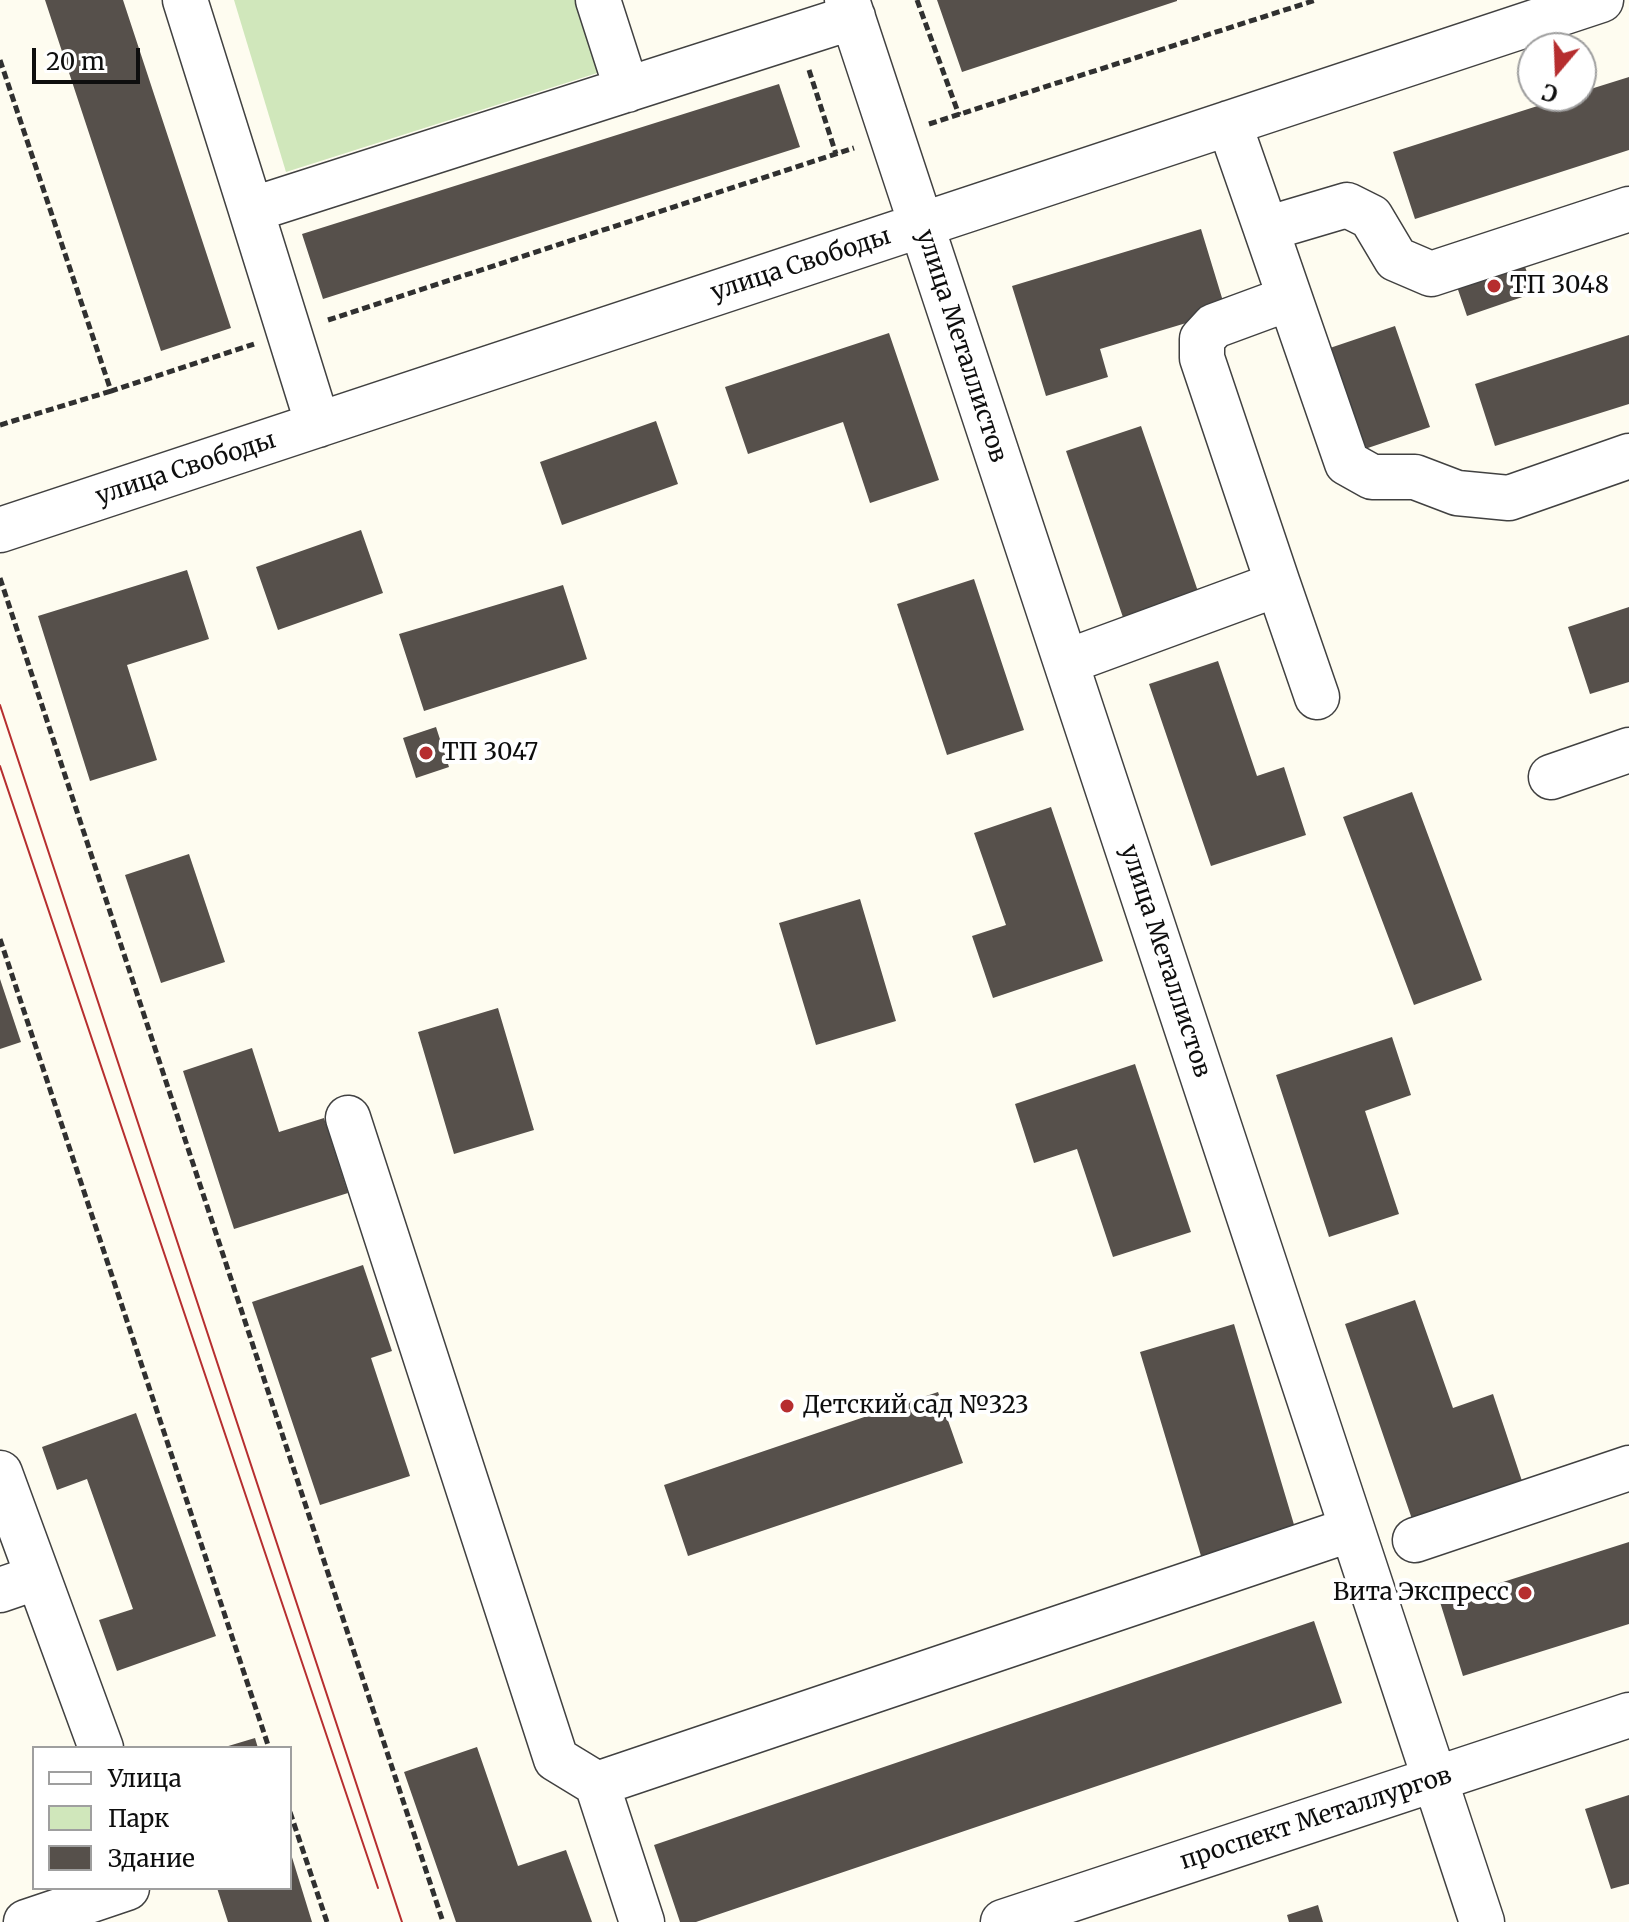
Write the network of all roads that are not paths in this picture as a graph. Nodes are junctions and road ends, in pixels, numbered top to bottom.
1 (185, 0) edge
2 (598, 0) edge
3 (1601, 0) edge
4 (850, 8) edge
5 (627, 90) junction
6 (1229, 123) junction
7 (1629, 209) edge
8 (251, 210) junction
9 (922, 225) junction
10 (1266, 229) junction
11 (1290, 298) junction
12 (318, 425) junction
13 (1629, 456) edge
14 (0, 530) edge
15 (1278, 584) junction
16 (1066, 662) junction
17 (1317, 697) dead end
18 (1629, 750) edge
19 (1551, 777) dead end
20 (348, 1118) dead end
21 (1629, 1468) edge
22 (0, 1473) edge
23 (1352, 1529) junction
24 (1415, 1540) dead end
25 (19, 1584) edge
26 (1629, 1715) edge
27 (100, 1746) edge
28 (1435, 1779) junction
29 (597, 1784) junction
30 (123, 1890) edge
31 (82, 1913) edge
32 (1049, 1915) edge
33 (26, 1922) edge
34 (642, 1922) edge
35 (1003, 1922) edge
36 (1482, 1922) edge

1 - 8 street
2 - 5 street
3 - 6 street, улица Свободы
4 - 5 street
4 - 9 street, улица Металлистов
5 - 8 street
6 - 9 street, улица Свободы
6 - 10 street
7 - 10 street
8 - 12 street
9 - 12 street, улица Свободы
9 - 16 street, улица Металлистов
10 - 11 street
11 - 13 street
11 - 15 street
12 - 14 street, улица Свободы
15 - 16 street
15 - 17 street
16 - 23 street, улица Металлистов
18 - 19 street
20 - 29 street
21 - 24 street
22 - 25 street
23 - 28 street, улица Металлистов
23 - 29 street
25 - 27 street
26 - 28 street, проспект Металлургов
28 - 32 street, проспект Металлургов
28 - 36 street, улица Металлистов
29 - 34 street
30 - 31 street
31 - 33 street
32 - 35 street, проспект Металлургов

